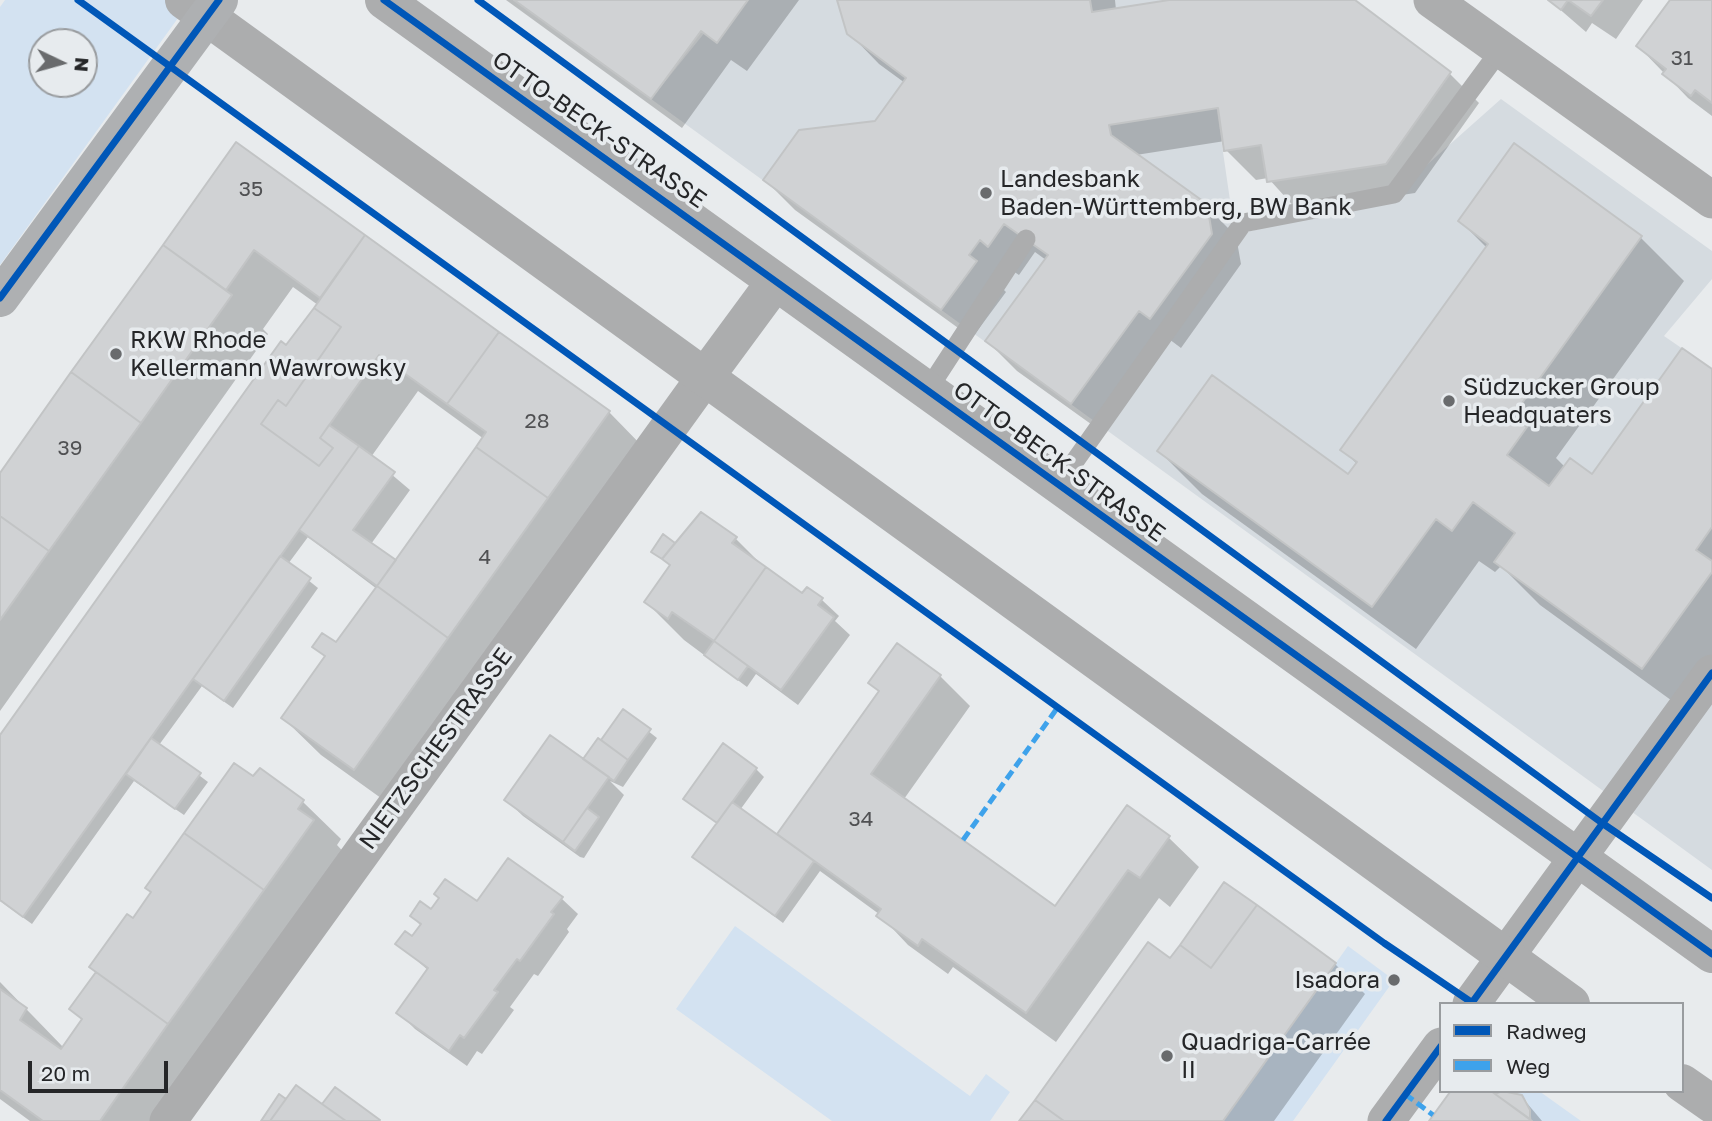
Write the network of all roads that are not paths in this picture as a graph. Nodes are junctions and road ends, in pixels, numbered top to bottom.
1 (384, 0) edge
2 (1432, 0) edge
3 (203, 5) edge
4 (1501, 49) junction
5 (1712, 201) edge
6 (1026, 239) dead end
7 (775, 282) junction
8 (0, 298) edge
9 (705, 377) junction
10 (927, 391) junction
11 (1058, 485) junction
12 (1712, 673) edge
13 (1577, 857) junction
14 (1712, 954) edge
15 (1505, 957) junction
16 (1472, 1002) edge
17 (1568, 1002) edge
18 (1439, 1049) edge
19 (1684, 1084) edge
20 (1712, 1104) edge
21 (168, 1121) edge
22 (1386, 1121) edge

1 - 7 street, OTTO-BECK-STRASSE
2 - 4 street
3 - 8 main road
3 - 9 street
4 - 5 street
4 - 11 lane
6 - 10 lane
7 - 9 street
7 - 10 street, OTTO-BECK-STRASSE
9 - 15 street
9 - 21 street, NIETZSCHESTRASSE
10 - 11 street, OTTO-BECK-STRASSE
11 - 13 street, OTTO-BECK-STRASSE
12 - 13 street
13 - 14 street, OTTO-BECK-STRASSE
13 - 15 street
15 - 16 street
15 - 17 street
18 - 22 street
19 - 20 street

